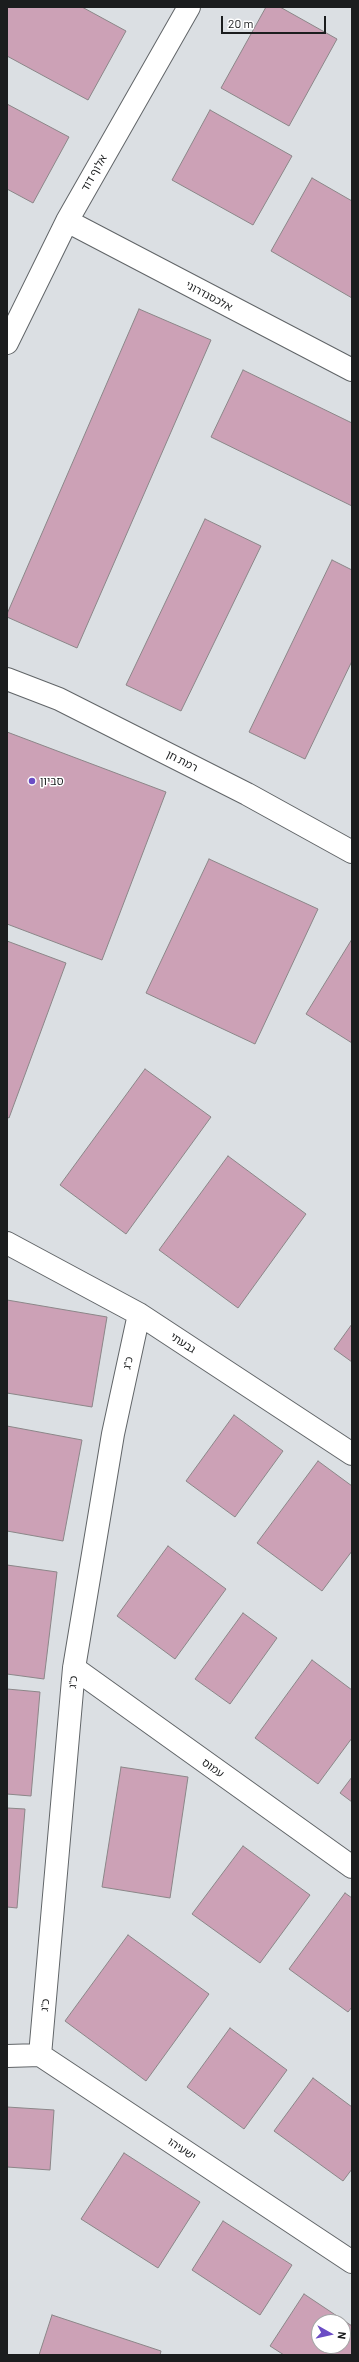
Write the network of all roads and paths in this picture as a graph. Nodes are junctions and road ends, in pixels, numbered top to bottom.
1 (189, 7) edge
2 (67, 221) junction
3 (7, 343) edge
4 (352, 370) edge
5 (7, 679) edge
6 (352, 852) edge
7 (7, 1243) edge
8 (139, 1314) junction
9 (352, 1454) edge
10 (74, 1668) junction
11 (352, 1867) edge
12 (40, 2055) junction
13 (7, 2056) edge
14 (352, 2262) edge

1 - 2 street, אלוף דוד
2 - 3 street, אלוף דוד
2 - 4 street, אלכסנדרוני
5 - 6 street, רמת חן
7 - 8 street, גבעתי
8 - 9 street, גבעתי
8 - 10 street, כ"ג
10 - 11 street, עמוס
10 - 12 street, כ"ג
12 - 13 street
12 - 14 street, ישעיהו

